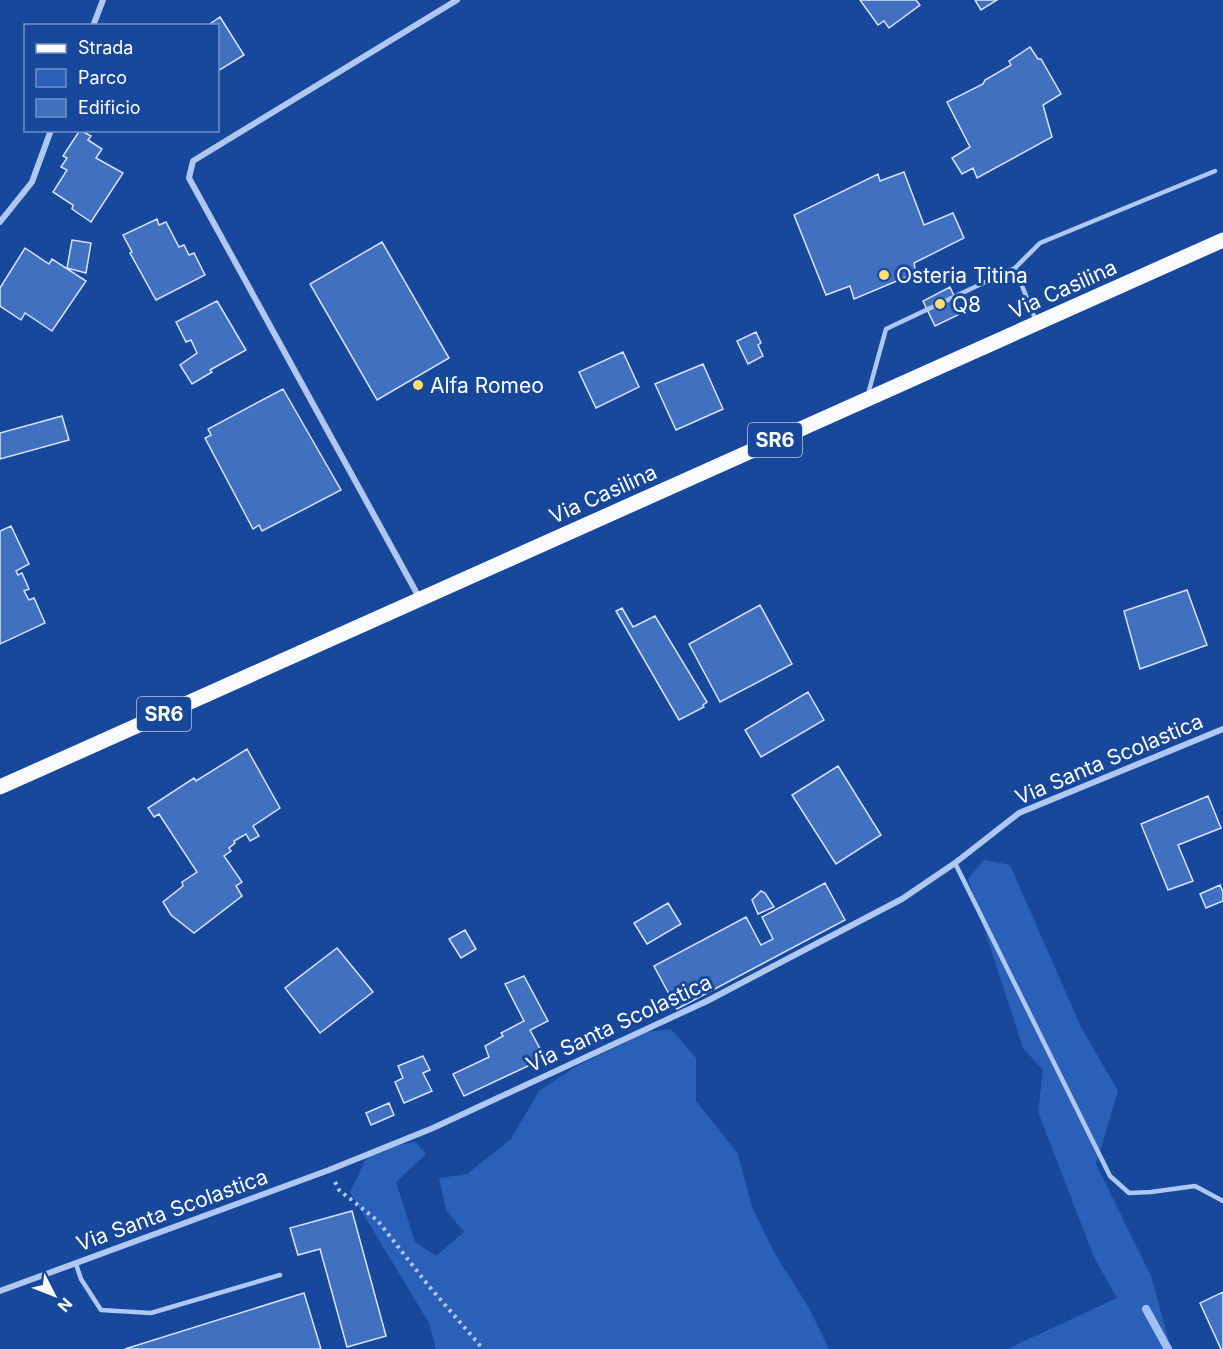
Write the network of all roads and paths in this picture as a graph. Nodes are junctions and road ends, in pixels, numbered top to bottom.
1 (104, 0) edge
2 (457, 0) edge
3 (94, 24) edge
4 (50, 132) edge
5 (1215, 171) dead end
6 (0, 222) edge
7 (1223, 240) edge
8 (1015, 268) junction
9 (1037, 324) junction
10 (866, 399) junction
11 (420, 599) junction
12 (1223, 729) edge
13 (0, 787) edge
14 (955, 863) junction
15 (329, 1170) junction
16 (1223, 1201) edge
17 (76, 1263) junction
18 (280, 1275) dead end
19 (0, 1291) edge
20 (483, 1349) edge

1 - 3 street
2 - 11 street
4 - 6 street
5 - 8 lane
7 - 9 main road, Via Casilina / SR6
8 - 9 lane
8 - 10 lane
9 - 10 main road, Via Casilina / SR6
10 - 11 main road, Via Casilina / SR6
11 - 13 main road, Via Casilina / SR6
12 - 14 street, Via Santa Scolastica
14 - 15 street, Via Santa Scolastica
14 - 16 lane
15 - 17 street, Via Santa Scolastica
15 - 20 path
17 - 18 lane
17 - 19 street, Via Santa Scolastica

